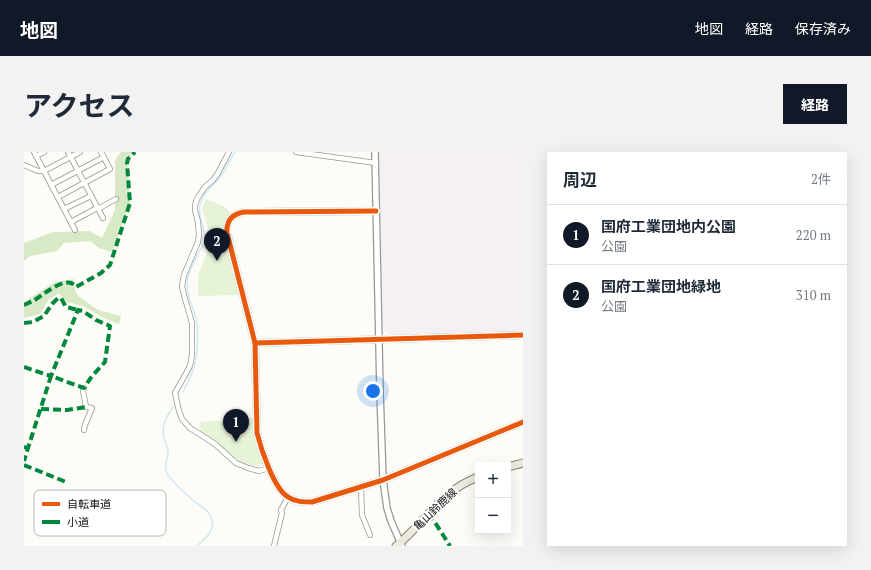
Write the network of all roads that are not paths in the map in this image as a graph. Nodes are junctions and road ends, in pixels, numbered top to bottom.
1 (44, 152) edge
2 (68, 152) edge
3 (80, 152) edge
4 (229, 152) edge
5 (296, 152) edge
6 (375, 152) edge
7 (35, 154) edge
8 (103, 154) edge
9 (70, 157) junction
10 (376, 163) junction
11 (24, 166) edge
12 (44, 171) junction
13 (78, 171) junction
14 (84, 183) junction
15 (51, 185) junction
16 (91, 196) junction
17 (58, 197) junction
18 (116, 199) dead end
19 (97, 208) junction
20 (64, 209) junction
21 (376, 211) junction
22 (103, 218) dead end
23 (71, 222) junction
24 (75, 230) dead end
25 (523, 336) edge
26 (379, 339) junction
27 (255, 343) junction
28 (84, 388) dead end
29 (523, 422) edge
30 (84, 430) dead end
31 (523, 462) edge
32 (511, 466) edge
33 (269, 468) junction
34 (475, 478) edge
35 (383, 480) junction
36 (361, 487) junction
37 (287, 499) junction
38 (370, 535) dead end
39 (399, 545) edge
40 (274, 546) edge

1 - 7 street
2 - 9 street
3 - 9 street
4 - 33 street
5 - 10 street
6 - 10 street
7 - 12 street
8 - 13 street
8 - 14 street
9 - 12 street
9 - 13 street
10 - 21 street
11 - 12 street
12 - 15 street
13 - 14 street
13 - 15 street
14 - 16 street
14 - 17 street
15 - 17 street
16 - 19 street
16 - 20 street
17 - 20 street
18 - 19 street
19 - 22 street
19 - 23 street
20 - 23 street
21 - 26 street
21 - 27 street
23 - 24 street
25 - 26 street
26 - 27 street
26 - 35 street
27 - 33 street
28 - 30 street
29 - 35 street
31 - 32 main road
33 - 37 street
34 - 39 main road, 亀山鈴鹿線
35 - 36 street
35 - 39 street
36 - 37 street
36 - 38 street
37 - 40 street

